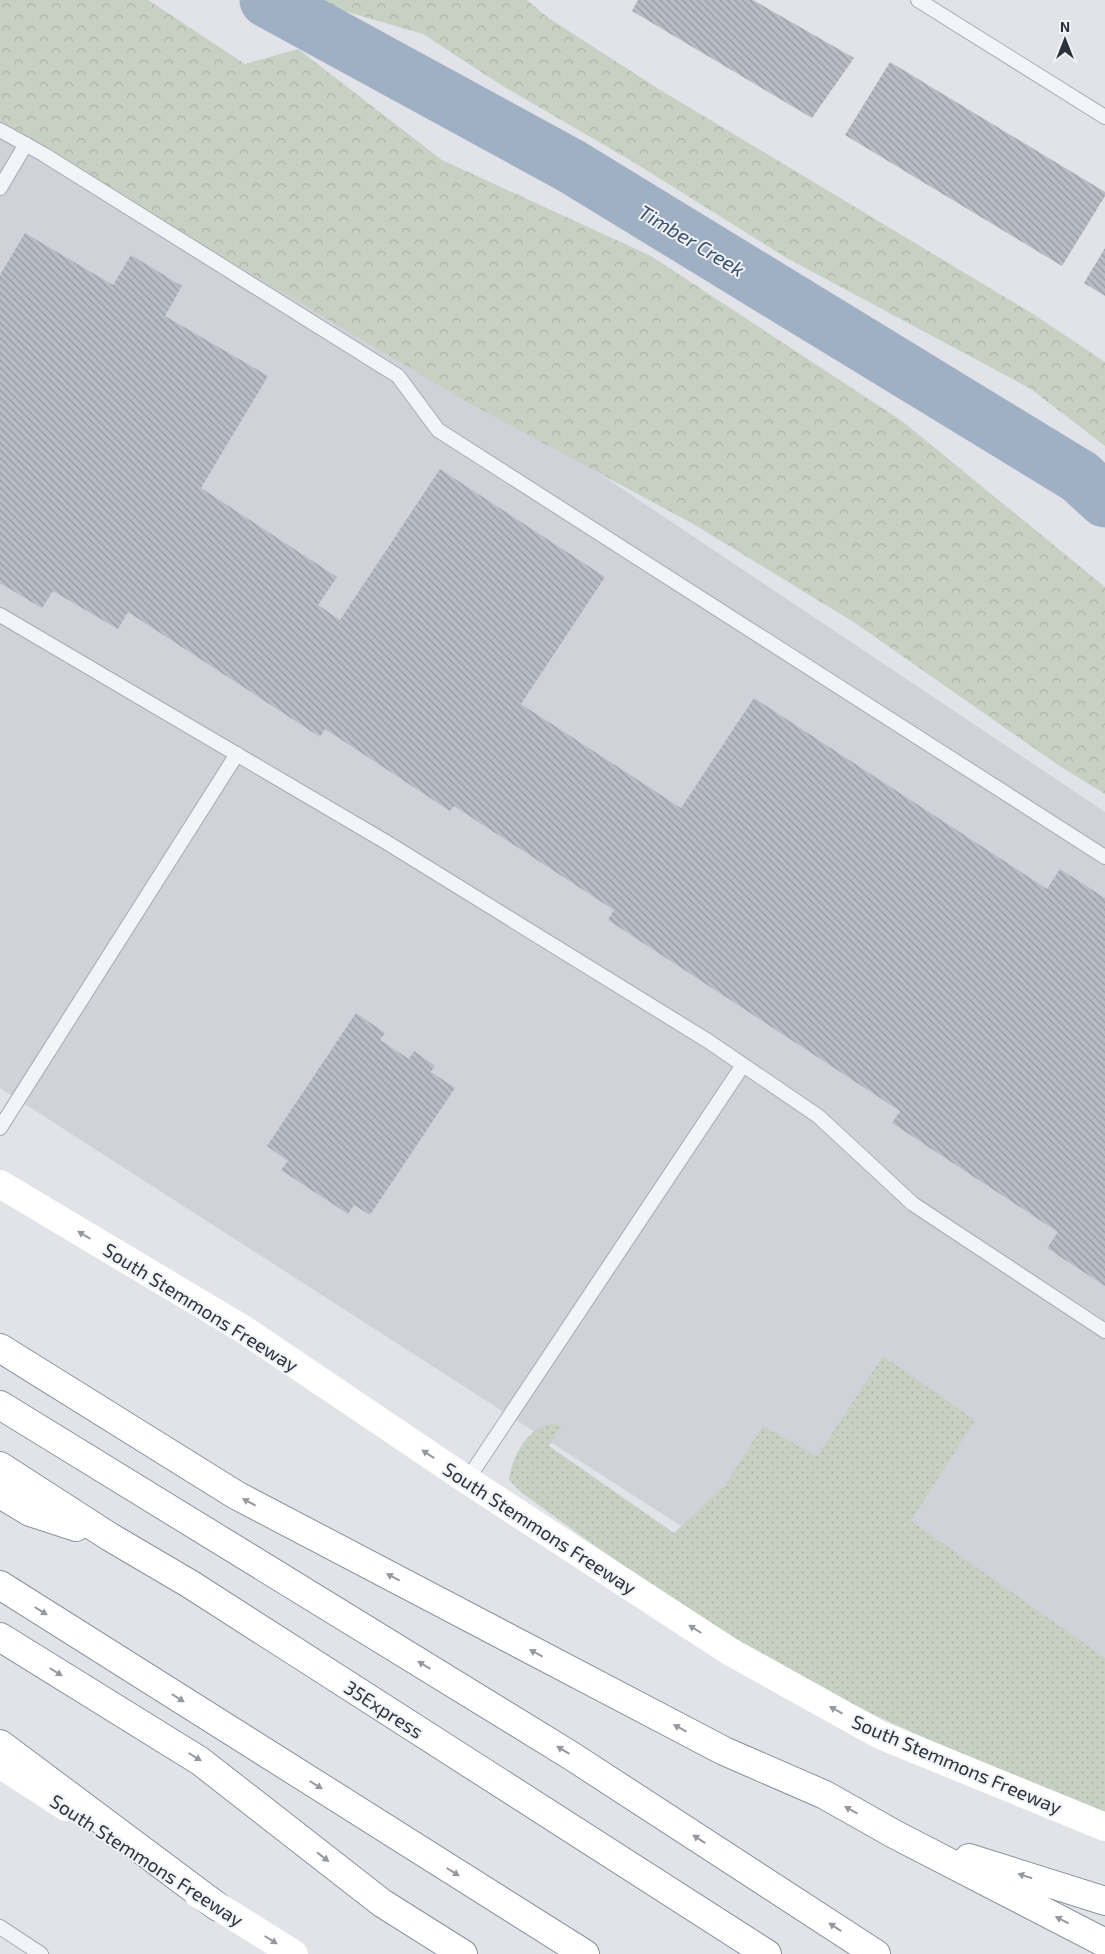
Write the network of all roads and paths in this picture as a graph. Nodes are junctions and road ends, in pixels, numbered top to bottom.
1 (918, 0) edge
2 (1105, 117) edge
3 (0, 130) edge
4 (26, 144) junction
5 (0, 188) edge
6 (0, 615) edge
7 (237, 754) junction
8 (1105, 858) edge
9 (743, 1065) junction
10 (0, 1128) edge
11 (0, 1184) edge
12 (1105, 1332) edge
13 (0, 1348) edge
14 (0, 1406) edge
15 (0, 1466) edge
16 (467, 1480) junction
17 (0, 1494) edge
18 (110, 1537) junction
19 (0, 1585) edge
20 (0, 1638) edge
21 (0, 1744) edge
22 (0, 1764) edge
23 (1105, 1827) edge
24 (894, 1834) junction
25 (1105, 1902) edge
26 (218, 1907) junction
27 (0, 1927) edge
28 (1105, 1943) edge
29 (40, 1954) edge
30 (294, 1954) edge
31 (463, 1954) edge
32 (584, 1954) edge
33 (767, 1954) edge
34 (876, 1954) edge

1 - 2 lane
3 - 4 lane
4 - 5 lane
4 - 8 lane
6 - 7 lane
7 - 9 lane
7 - 10 lane
9 - 12 lane
9 - 16 lane
16 -> 11 main road, South Stemmons Freeway
24 -> 13 main road
34 -> 14 main road
15 - 18 main road, 35Express
23 -> 16 main road, South Stemmons Freeway
17 - 18 main road
18 - 33 main road, 35Express
19 -> 32 main road
20 -> 31 main road
21 - 26 main road
22 - 26 main road, South Stemmons Freeway
25 -> 24 main road
28 -> 24 main road
26 -> 30 main road, South Stemmons Freeway
27 - 29 lane

